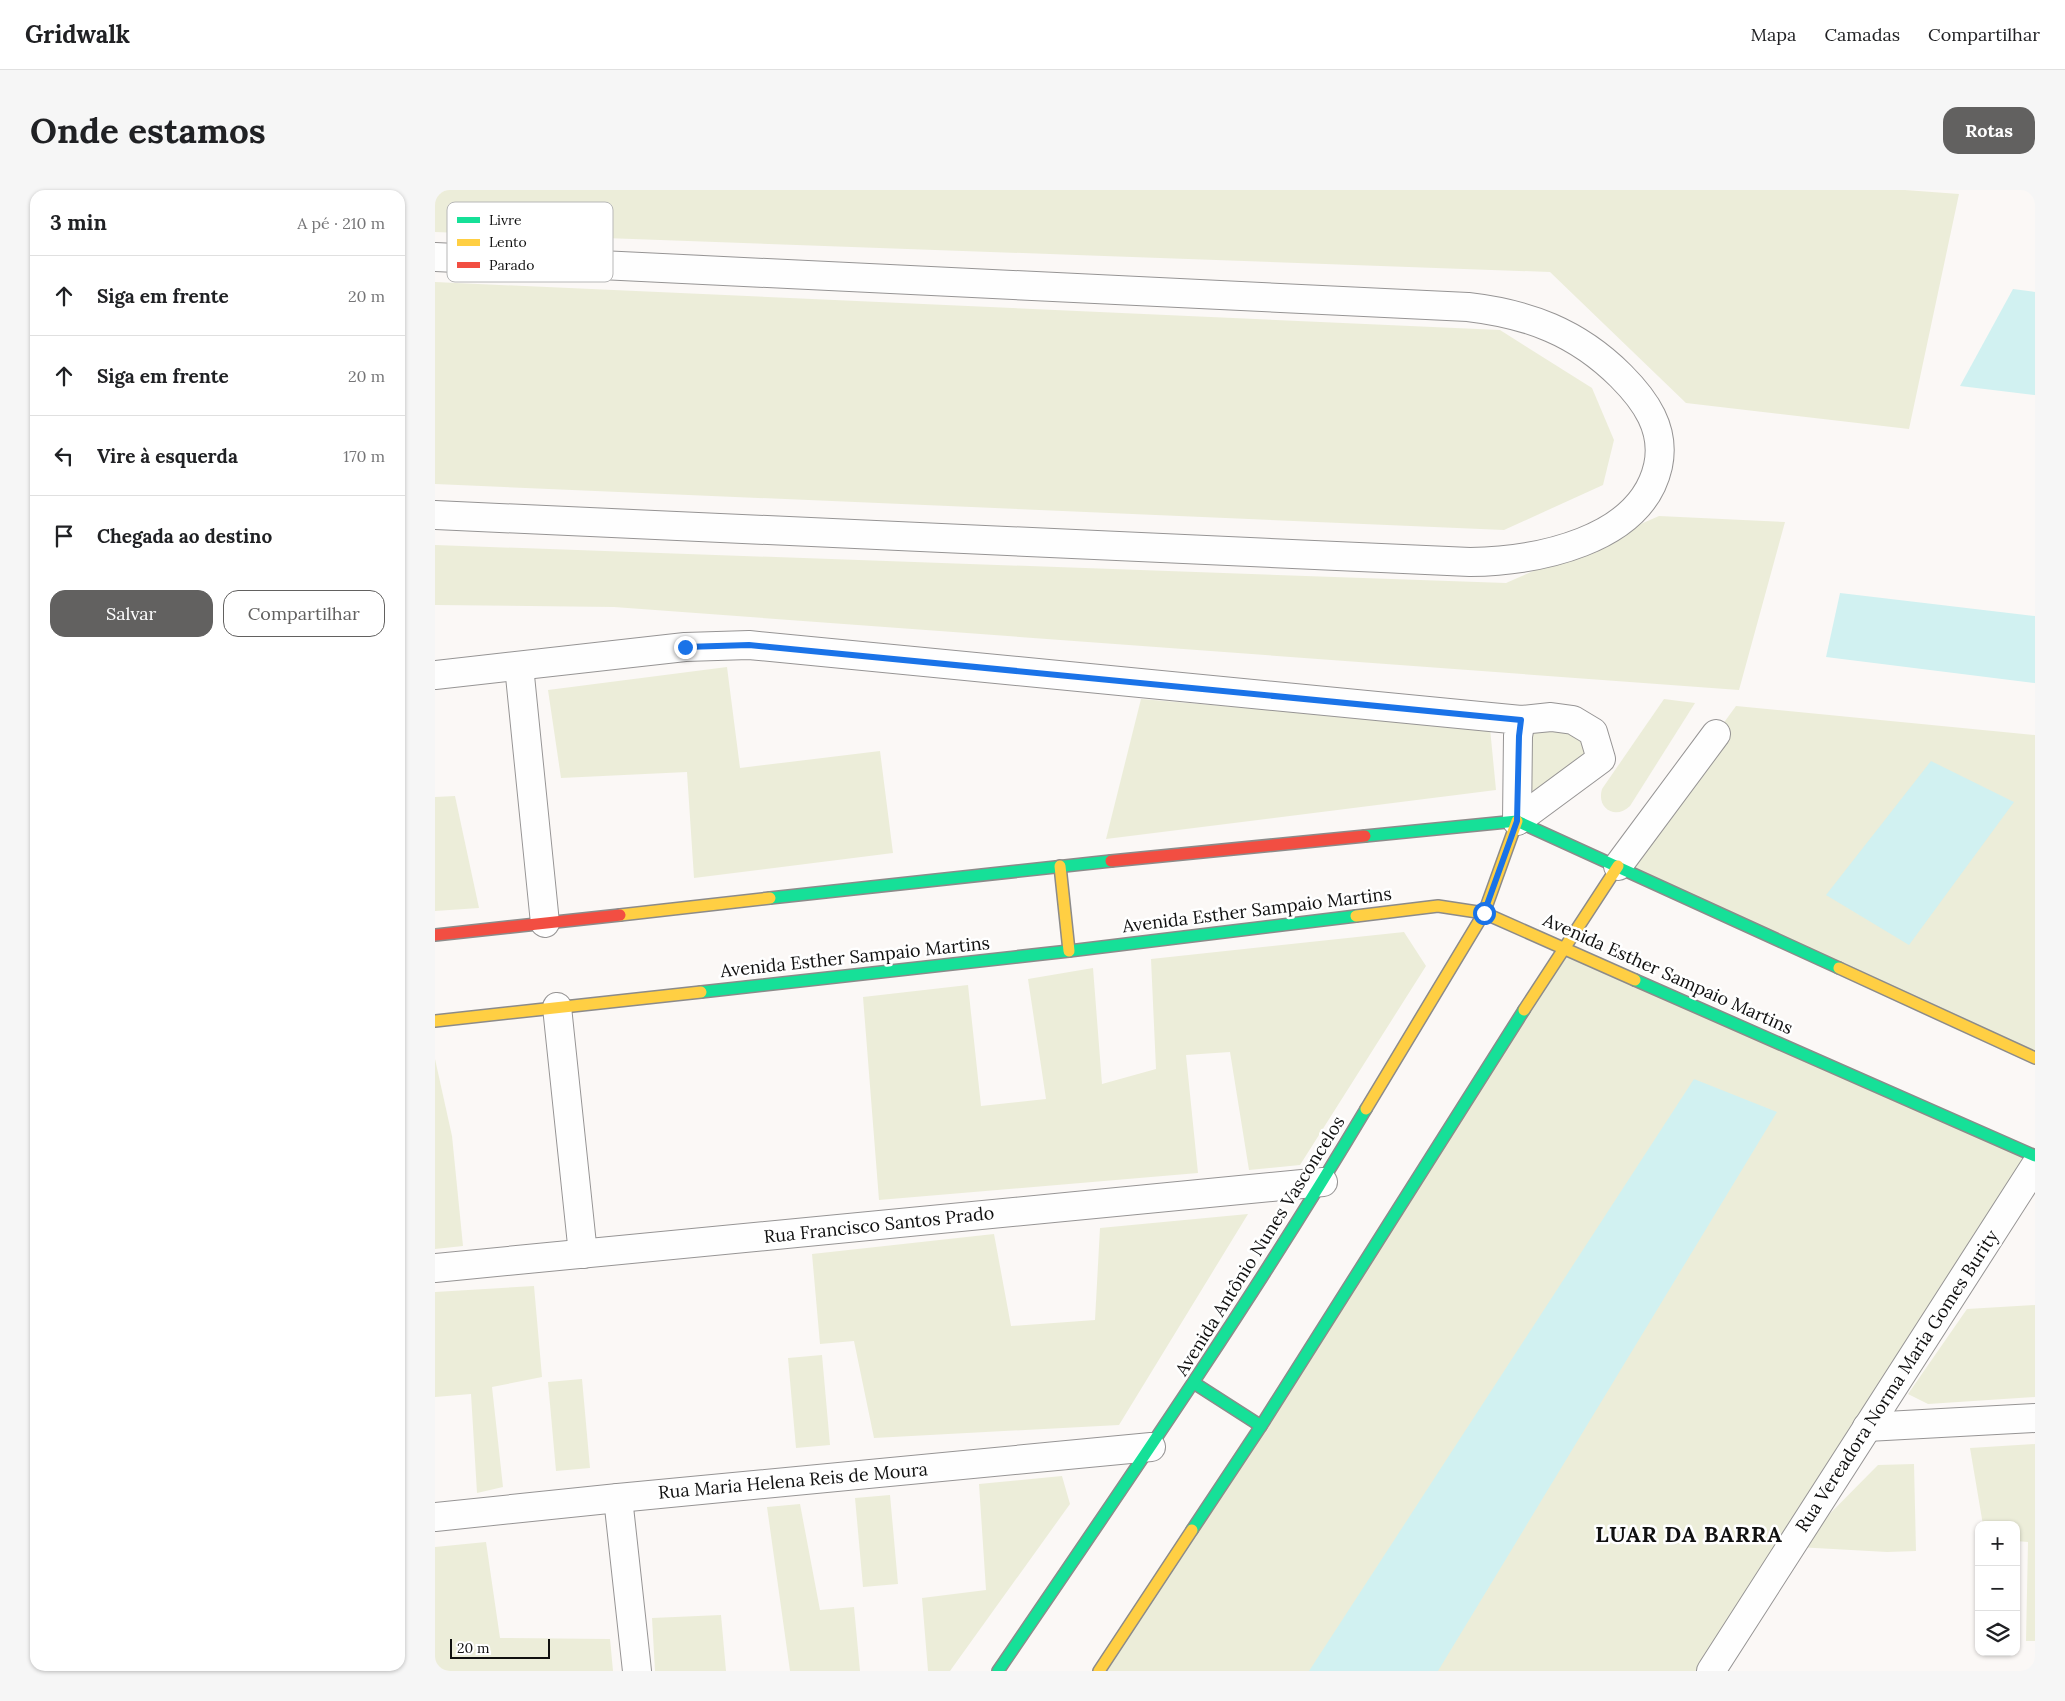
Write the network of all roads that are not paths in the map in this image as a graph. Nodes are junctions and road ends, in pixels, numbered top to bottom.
1 (613, 266) edge
2 (435, 516) edge
3 (519, 666) junction
4 (435, 675) edge
5 (1521, 720) junction
6 (1716, 734) dead end
7 (1517, 821) junction
8 (1060, 866) junction
9 (1619, 866) junction
10 (1484, 913) junction
11 (545, 923) junction
12 (435, 935) edge
13 (1564, 947) junction
14 (1069, 951) junction
15 (557, 1007) junction
16 (435, 1021) edge
17 (2035, 1058) edge
18 (2035, 1156) edge
19 (2035, 1166) edge
20 (1323, 1182) junction
21 (583, 1254) junction
22 (435, 1268) edge
23 (1195, 1383) junction
24 (2035, 1418) edge
25 (1261, 1426) junction
26 (1867, 1427) junction
27 (1151, 1447) junction
28 (618, 1498) junction
29 (435, 1517) edge
30 (637, 1671) edge
31 (998, 1671) edge
32 (1099, 1671) edge
33 (1711, 1671) edge

1 - 2 street
3 - 4 street
3 - 5 street
3 - 11 street
5 - 7 street
5 - 7 street
6 - 9 street
7 - 8 street
7 - 9 street
7 - 10 street, Avenida Antônio Nunes Vasconcelos
8 - 11 street
8 - 14 street
9 - 13 street
9 - 17 street
10 - 13 street, Avenida Esther Sampaio Martins
10 - 14 street, Avenida Esther Sampaio Martins
10 - 20 street, Avenida Antônio Nunes Vasconcelos
11 - 12 street
13 - 18 street, Avenida Esther Sampaio Martins
13 - 25 street
14 - 15 street, Avenida Esther Sampaio Martins
15 - 16 street, Avenida Esther Sampaio Martins
15 - 21 street
19 - 26 street, Rua Vereadora Norma Maria Gomes Burity
20 - 21 street, Rua Francisco Santos Prado
20 - 23 street, Avenida Antônio Nunes Vasconcelos
21 - 22 street, Rua Francisco Santos Prado
23 - 25 street
23 - 27 street, Avenida Antônio Nunes Vasconcelos
24 - 26 street
25 - 32 street
26 - 33 street, Rua Vereadora Norma Maria Gomes Burity
27 - 28 street, Rua Maria Helena Reis de Moura
27 - 31 street, Avenida Antônio Nunes Vasconcelos
28 - 29 street, Rua Maria Helena Reis de Moura
28 - 30 street

